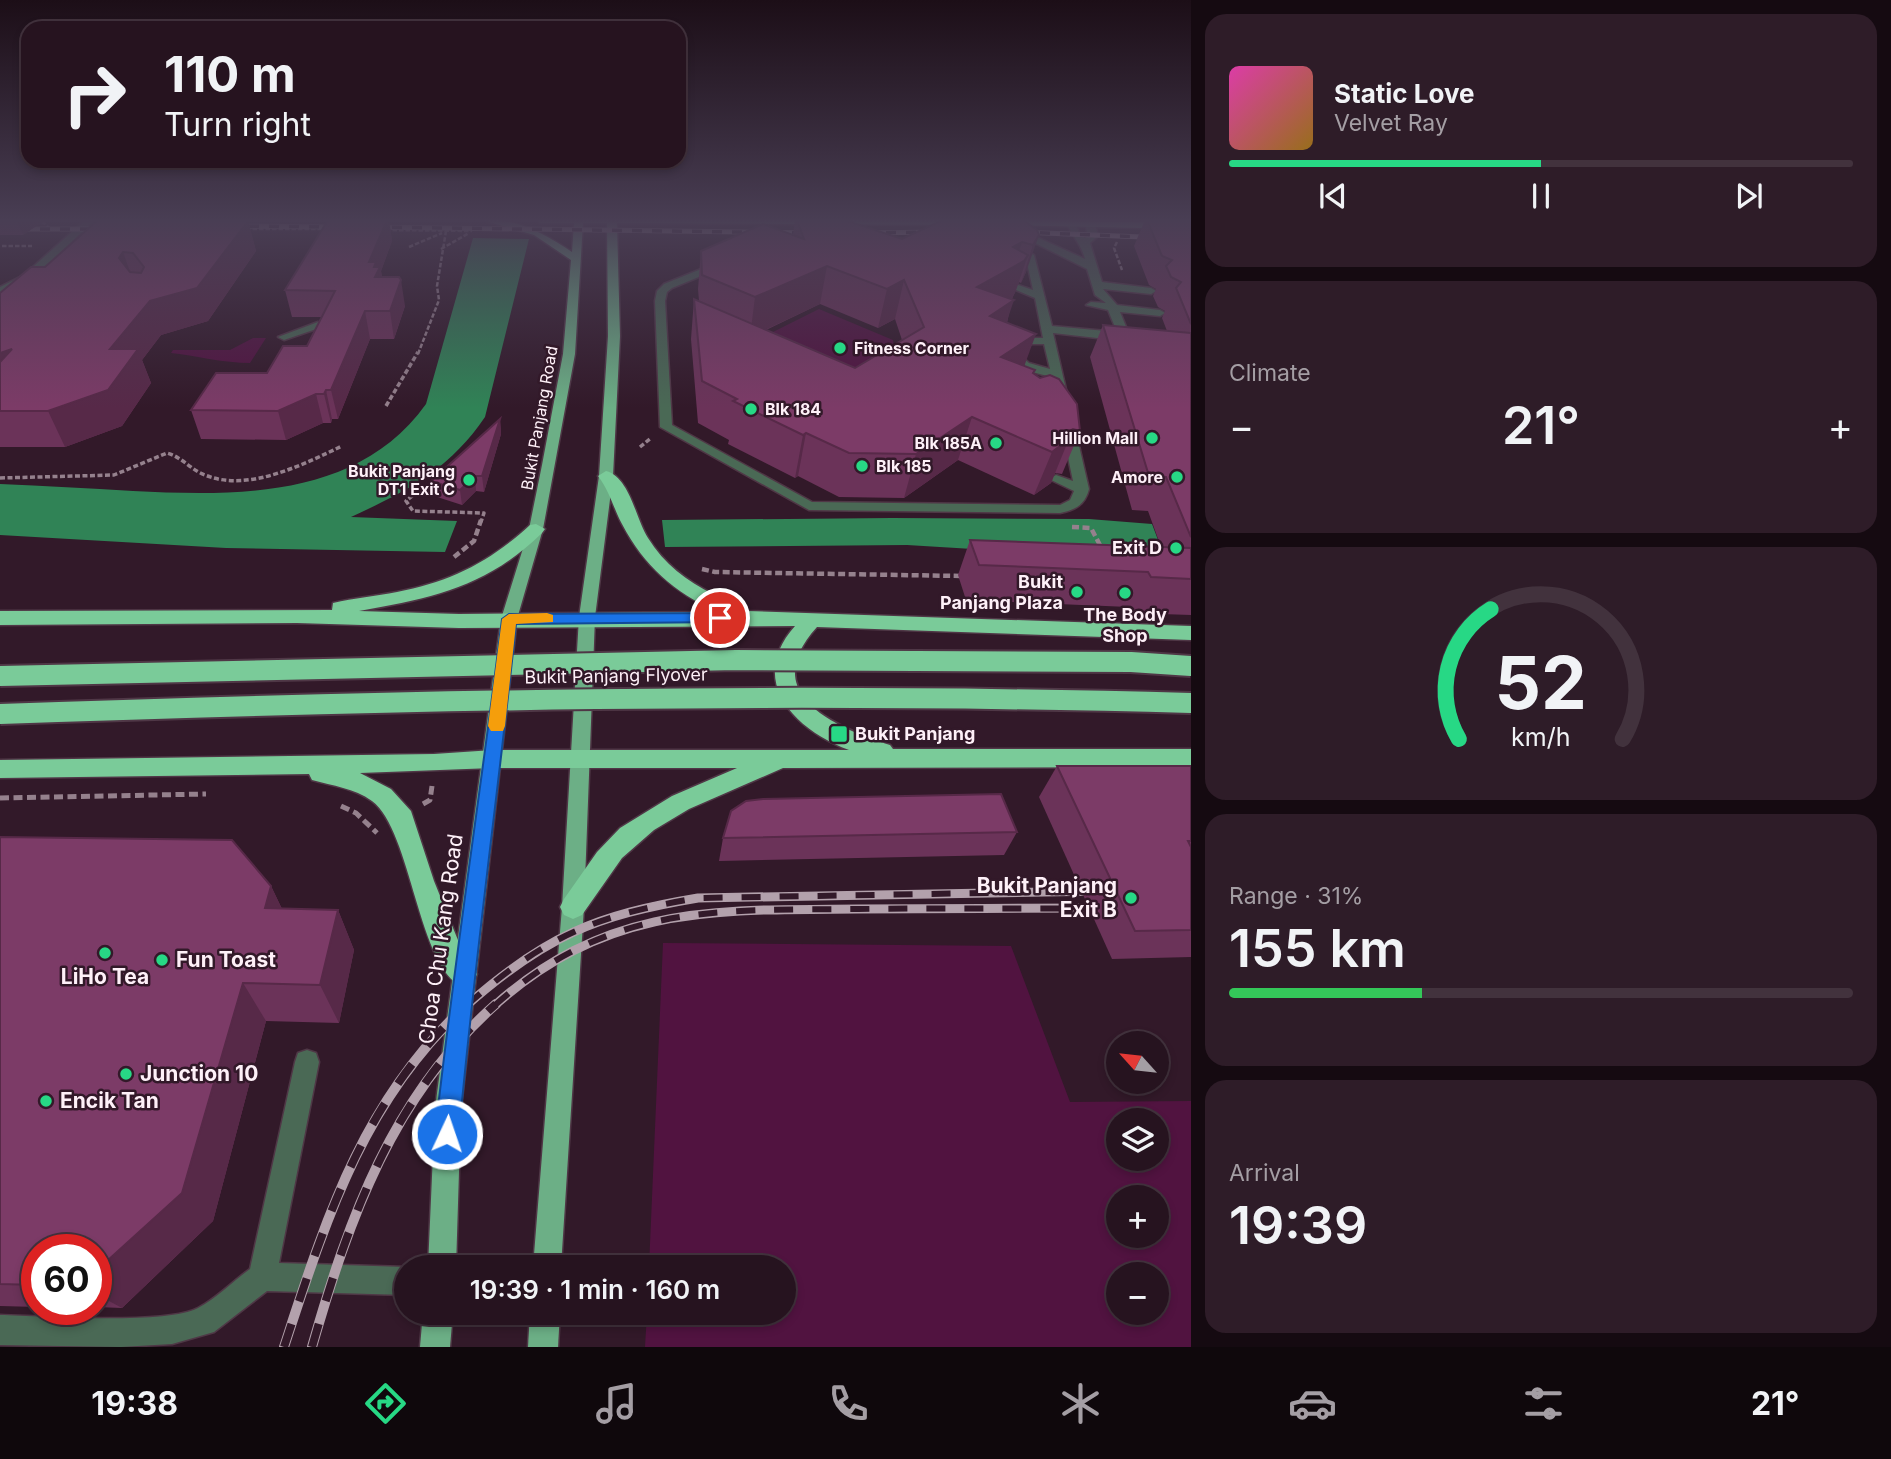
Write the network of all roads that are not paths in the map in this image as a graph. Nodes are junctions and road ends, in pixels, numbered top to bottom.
1 (29, 283) edge
2 (574, 283) edge
3 (613, 283) edge
4 (676, 283) edge
5 (1037, 283) edge
6 (1096, 283) edge
7 (1009, 285) edge
8 (1098, 290) junction
9 (1151, 291) dead end
10 (22, 292) edge
11 (1040, 296) junction
12 (1114, 307) junction
13 (1160, 313) dead end
14 (1095, 320) junction
15 (318, 325) edge
16 (1048, 335) junction
17 (284, 337) dead end
18 (1057, 374) junction
19 (606, 476) junction
20 (1056, 479) edge
21 (1082, 489) junction
22 (536, 529) junction
23 (297, 616) junction
24 (587, 617) junction
25 (0, 618) edge
26 (747, 618) junction
27 (509, 619) junction
28 (813, 619) junction
29 (1191, 633) edge
30 (1191, 666) edge
31 (0, 676) edge
32 (1191, 703) edge
33 (0, 714) edge
34 (782, 758) junction
35 (905, 758) junction
36 (1191, 758) edge
37 (493, 759) junction
38 (581, 759) junction
39 (291, 766) junction
40 (0, 769) edge
41 (573, 907) junction
42 (463, 974) junction
43 (307, 1062) dead end
44 (442, 1255) edge
45 (548, 1255) edge
46 (262, 1277) junction
47 (394, 1281) edge
48 (437, 1325) edge
49 (544, 1325) edge
50 (0, 1330) edge
51 (435, 1347) edge
52 (542, 1347) edge

1 - 10 street
2 - 22 main road, Bukit Panjang Road
3 - 19 main road
4 - 21 street
5 - 11 street
6 - 8 street
7 - 11 street
8 - 9 street
8 - 12 street
8 - 14 street
11 - 16 street
12 - 13 street
12 - 14 street
12 - 14 street
14 - 16 street
15 - 17 street
16 - 18 street
16 - 18 street
18 - 21 street
19 - 24 main road
19 - 26 highway
20 - 21 street
22 - 23 highway
22 - 27 main road, Bukit Panjang Road
23 - 25 highway
23 - 27 highway
24 - 26 highway
24 - 27 highway
24 - 38 main road
26 - 28 highway
27 - 37 main road, Choa Chu Kang Road
28 - 29 highway
28 - 35 highway
30 - 31 highway, Bukit Panjang Flyover, bridge
32 - 33 highway, Bukit Panjang Flyover, bridge
34 - 35 highway
34 - 38 highway
34 - 41 highway
35 - 36 highway
37 - 38 highway
37 - 39 highway
37 - 42 main road, Choa Chu Kang Road
38 - 41 main road
39 - 40 highway
39 - 42 highway
41 - 45 main road
42 - 44 main road, Choa Chu Kang Road
43 - 46 street
46 - 47 street
46 - 50 street
48 - 51 main road
49 - 52 main road

